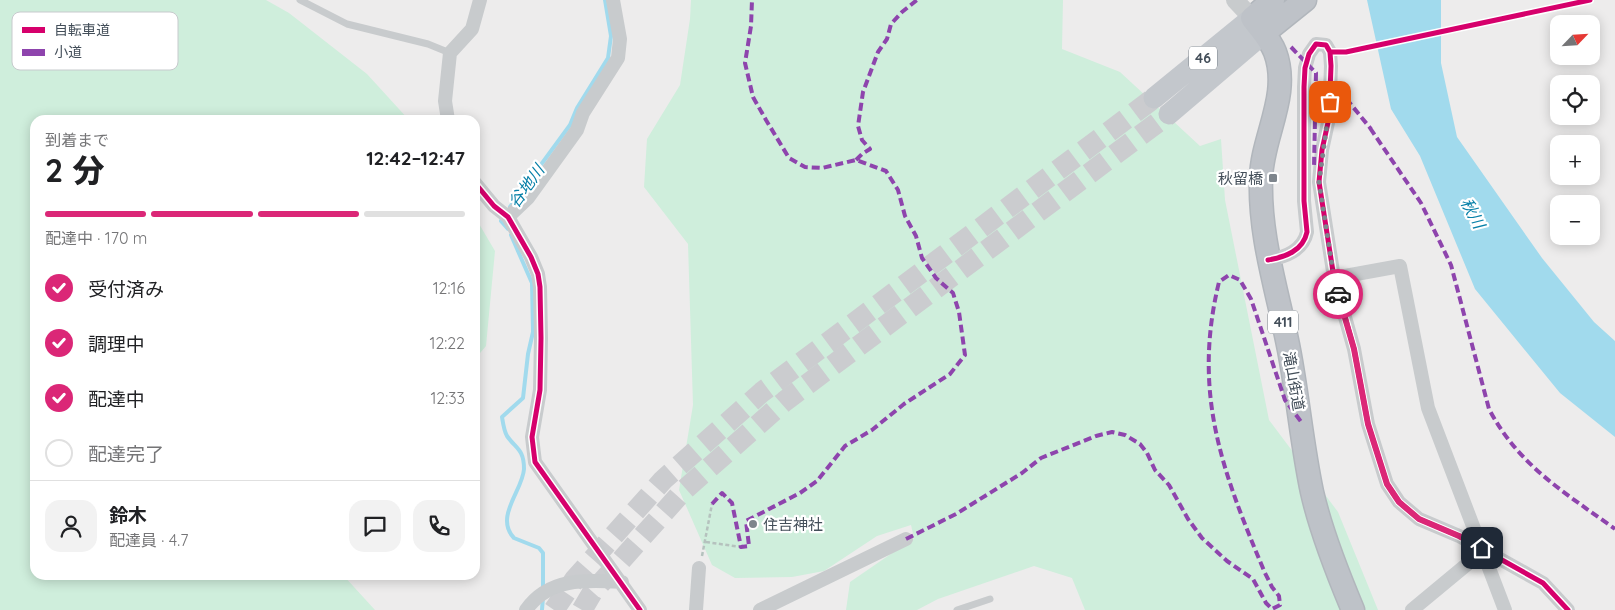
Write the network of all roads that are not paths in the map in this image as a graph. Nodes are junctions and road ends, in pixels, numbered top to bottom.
1 (300, 0) edge
2 (480, 0) edge
3 (612, 0) edge
4 (1235, 0) edge
5 (1273, 0) edge
6 (1305, 0) edge
7 (1258, 25) junction
8 (450, 53) junction
9 (1154, 98) tunnel mouth
10 (1169, 114) tunnel mouth
11 (447, 115) edge
12 (480, 190) edge
13 (508, 217) junction
14 (1268, 260) junction
15 (1334, 278) junction
16 (906, 539) dead end
17 (1482, 548) junction
18 (699, 568) road end
19 (622, 582) junction
20 (990, 598) dead end
21 (1420, 607) edge
22 (526, 610) edge
23 (640, 610) edge
24 (696, 610) edge
25 (760, 610) edge
26 (957, 610) edge
27 (1353, 610) edge
28 (1504, 610) edge
29 (1568, 610) edge

1 - 8 lane
2 - 8 street
3 - 13 street
4 - 7 street
5 - 7 highway
6 - 7 highway
7 - 9 main road, 46
7 - 10 main road, 46
7 - 14 highway, 滝山街道 / 411
8 - 11 street
12 - 13 street
13 - 19 street
14 - 15 street
14 - 27 highway, 滝山街道 / 411
15 - 17 street
15 - 17 street
16 - 25 street
17 - 21 street
17 - 28 street
17 - 29 street
18 - 24 street
19 - 22 street
19 - 23 street
20 - 26 lane

